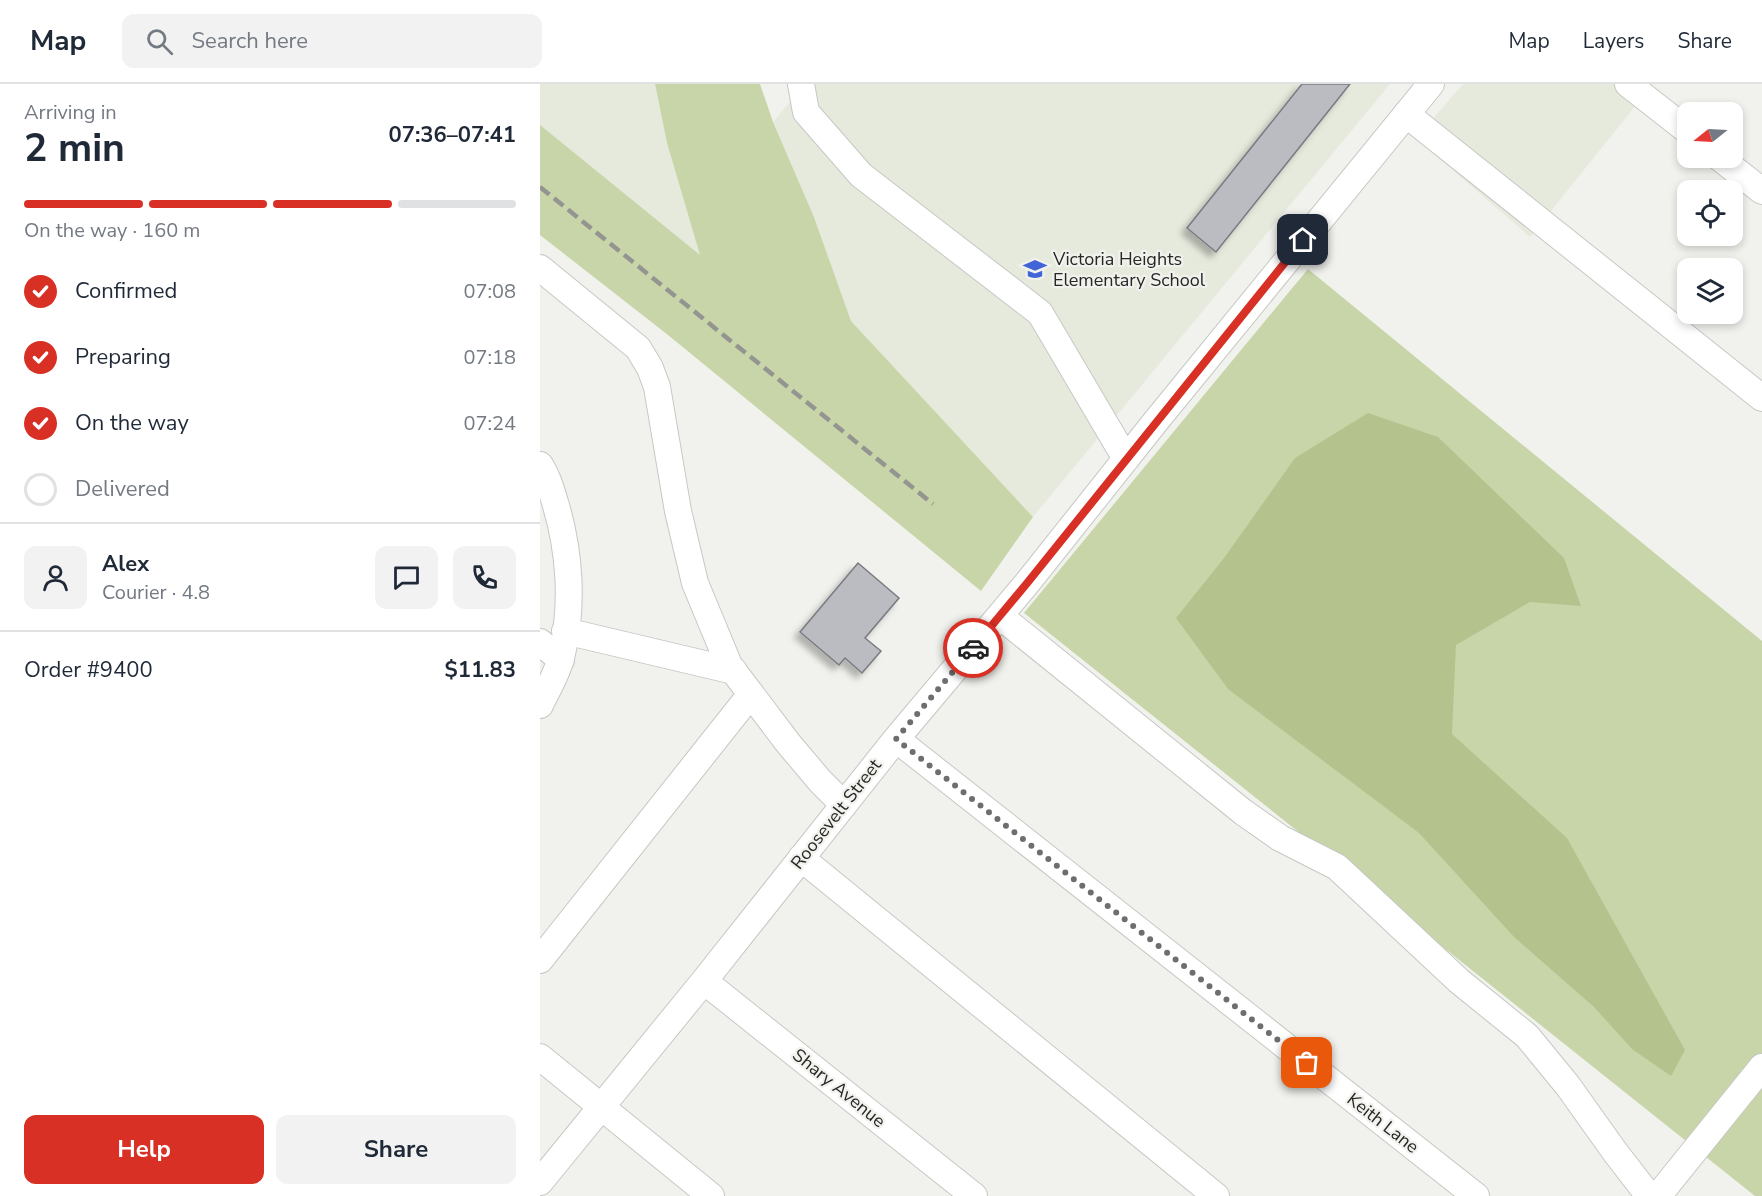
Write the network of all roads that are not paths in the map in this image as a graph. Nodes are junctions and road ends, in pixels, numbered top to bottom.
1 (801, 84) edge
2 (1431, 84) edge
3 (1628, 84) edge
4 (1406, 114) junction
5 (1677, 122) edge
6 (1733, 168) edge
7 (1762, 191) edge
8 (540, 268) edge
9 (1762, 398) edge
10 (1126, 459) junction
11 (540, 465) edge
12 (1000, 616) junction
13 (565, 631) junction
14 (540, 642) edge
15 (561, 660) junction
16 (734, 671) junction
17 (751, 694) junction
18 (540, 705) edge
19 (896, 739) junction
20 (844, 804) junction
21 (801, 858) junction
22 (540, 960) edge
23 (704, 981) junction
24 (540, 1057) edge
25 (1762, 1067) edge
26 (601, 1107) junction
27 (540, 1182) edge
28 (711, 1196) edge
29 (974, 1196) edge
30 (1216, 1196) edge
31 (1476, 1196) edge
32 (1649, 1196) edge
33 (1658, 1196) edge

1 - 10 street
2 - 4 street, Roosevelt Street
3 - 5 street
4 - 9 street
4 - 10 street, Roosevelt Street
6 - 7 street
8 - 16 street
10 - 12 street, Roosevelt Street
11 - 13 street
12 - 19 street, Roosevelt Street
12 - 32 street
13 - 15 street
13 - 16 street
14 - 15 street
15 - 18 street
16 - 17 street
17 - 20 street
17 - 22 street
19 - 20 street, Roosevelt Street
19 - 31 street, Keith Lane
20 - 21 street, Roosevelt Street
21 - 23 street, Roosevelt Street
21 - 30 street
23 - 26 street, Roosevelt Street
23 - 29 street, Shary Avenue
24 - 26 street
25 - 33 street
26 - 27 street, Roosevelt Street
26 - 28 street

